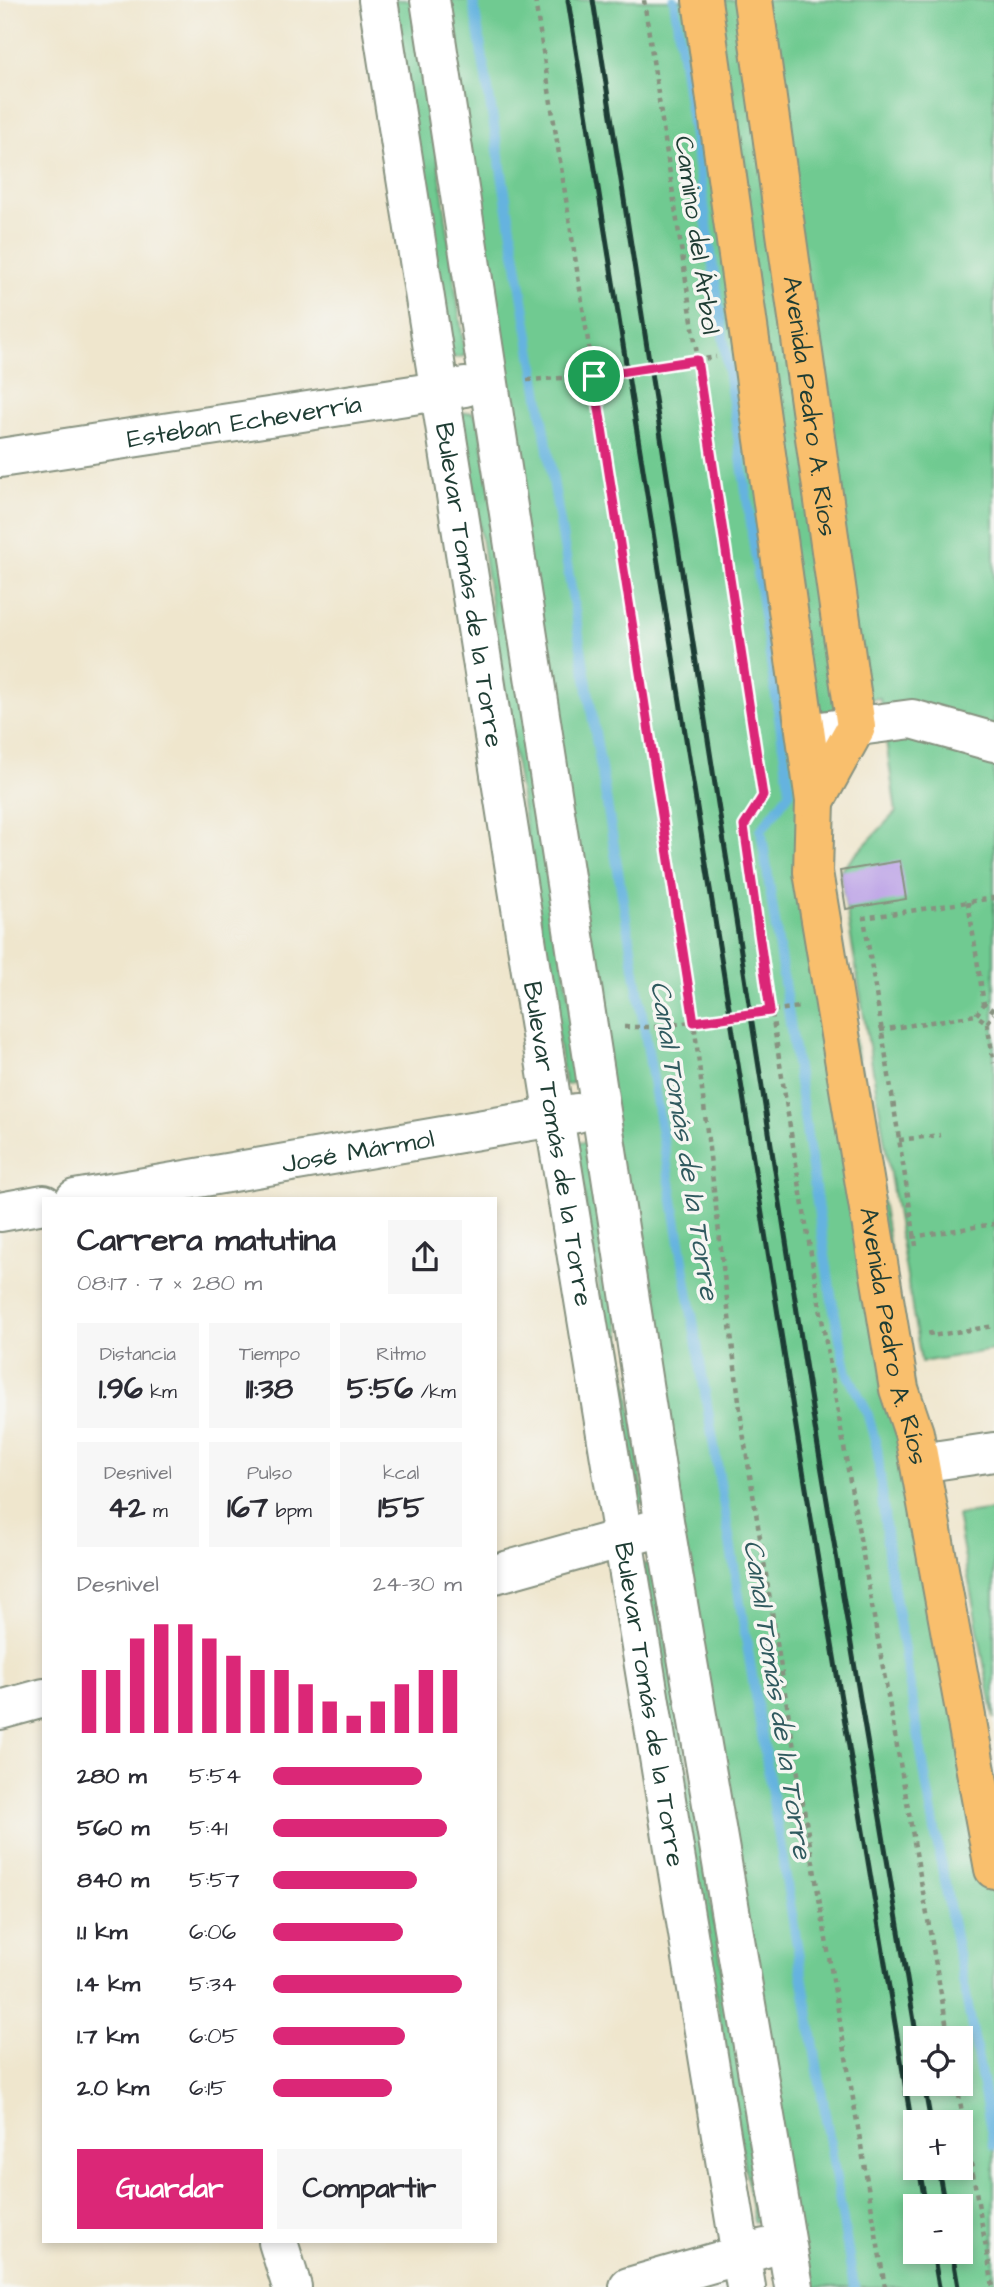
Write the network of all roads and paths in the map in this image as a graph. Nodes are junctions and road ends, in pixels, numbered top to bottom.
1 (378, 0) edge
2 (430, 0) edge
3 (535, 0) edge
4 (644, 0) edge
5 (702, 0) edge
6 (753, 0) edge
7 (716, 357) dead end
8 (697, 360) junction
9 (594, 376) junction
10 (505, 382) junction
11 (439, 391) junction
12 (0, 458) edge
13 (835, 580) junction
14 (785, 587) junction
15 (856, 727) junction
16 (806, 733) junction
17 (994, 742) edge
18 (815, 801) junction
19 (994, 898) edge
20 (968, 902) junction
21 (984, 1004) junction
22 (790, 1009) dead end
23 (770, 1011) junction
24 (994, 1013) edge
25 (976, 1015) junction
26 (694, 1022) junction
27 (988, 1023) junction
28 (634, 1026) dead end
29 (881, 1030) junction
30 (840, 1037) junction
31 (994, 1063) edge
32 (601, 1109) junction
33 (554, 1117) junction
34 (940, 1135) dead end
35 (900, 1140) junction
36 (87, 1197) edge
37 (42, 1204) edge
38 (0, 1212) edge
39 (994, 1224) edge
40 (915, 1236) junction
41 (875, 1242) junction
42 (917, 1249) dead end
43 (929, 1324) dead end
44 (994, 1326) edge
45 (994, 1452) edge
46 (920, 1463) junction
47 (665, 1527) junction
48 (623, 1539) junction
49 (497, 1573) edge
50 (42, 1699) edge
51 (0, 1710) edge
52 (994, 1869) edge
53 (947, 2026) edge
54 (959, 2096) edge
55 (786, 2241) junction
56 (278, 2243) edge
57 (743, 2272) edge
58 (292, 2287) edge
59 (629, 2287) edge
60 (794, 2287) edge
61 (885, 2287) edge
62 (993, 2287) edge

1 - 11 street, Bulevar Tomás de la Torre
2 - 10 street, Bulevar Tomás de la Torre
3 - 9 path
4 - 8 path, Camino del Árbol
5 - 14 main road, Avenida Pedro A. Ríos
6 - 13 main road, Avenida Pedro A. Ríos
7 - 8 path
8 - 9 path
8 - 23 path, Camino del Árbol
9 - 10 path
9 - 26 path
10 - 11 street, Esteban Echeverría
10 - 32 street, Bulevar Tomás de la Torre
11 - 12 street, Esteban Echeverría
11 - 33 street, Bulevar Tomás de la Torre
13 - 14 main road
13 - 15 main road, Avenida Pedro A. Ríos
14 - 16 main road, Avenida Pedro A. Ríos
15 - 16 street
15 - 17 street
15 - 18 main road, Avenida Pedro A. Ríos
16 - 18 main road, Avenida Pedro A. Ríos
18 - 30 main road, Avenida Pedro A. Ríos
19 - 20 path
20 - 21 path
20 - 29 path
21 - 24 path
21 - 25 path
22 - 23 path
23 - 26 path
23 - 53 path, Camino del Árbol
24 - 27 path
25 - 27 path
25 - 29 path
26 - 28 path
26 - 61 path
27 - 31 path
29 - 30 path
29 - 35 path
30 - 41 main road, Avenida Pedro A. Ríos
32 - 33 street, José Mármol
32 - 47 street, Bulevar Tomás de la Torre
33 - 36 street, José Mármol
33 - 48 street, Bulevar Tomás de la Torre
34 - 35 path
35 - 40 path
37 - 38 street
39 - 40 path
40 - 41 path
40 - 42 path
41 - 46 main road, Avenida Pedro A. Ríos
43 - 44 path
45 - 46 street
46 - 52 main road, Avenida Pedro A. Ríos
47 - 48 street
47 - 55 street, Bulevar Tomás de la Torre
48 - 49 street
48 - 57 street, Bulevar Tomás de la Torre
50 - 51 street
54 - 62 path
55 - 57 street
55 - 60 street, Bulevar Tomás de la Torre
56 - 58 street
57 - 59 street

